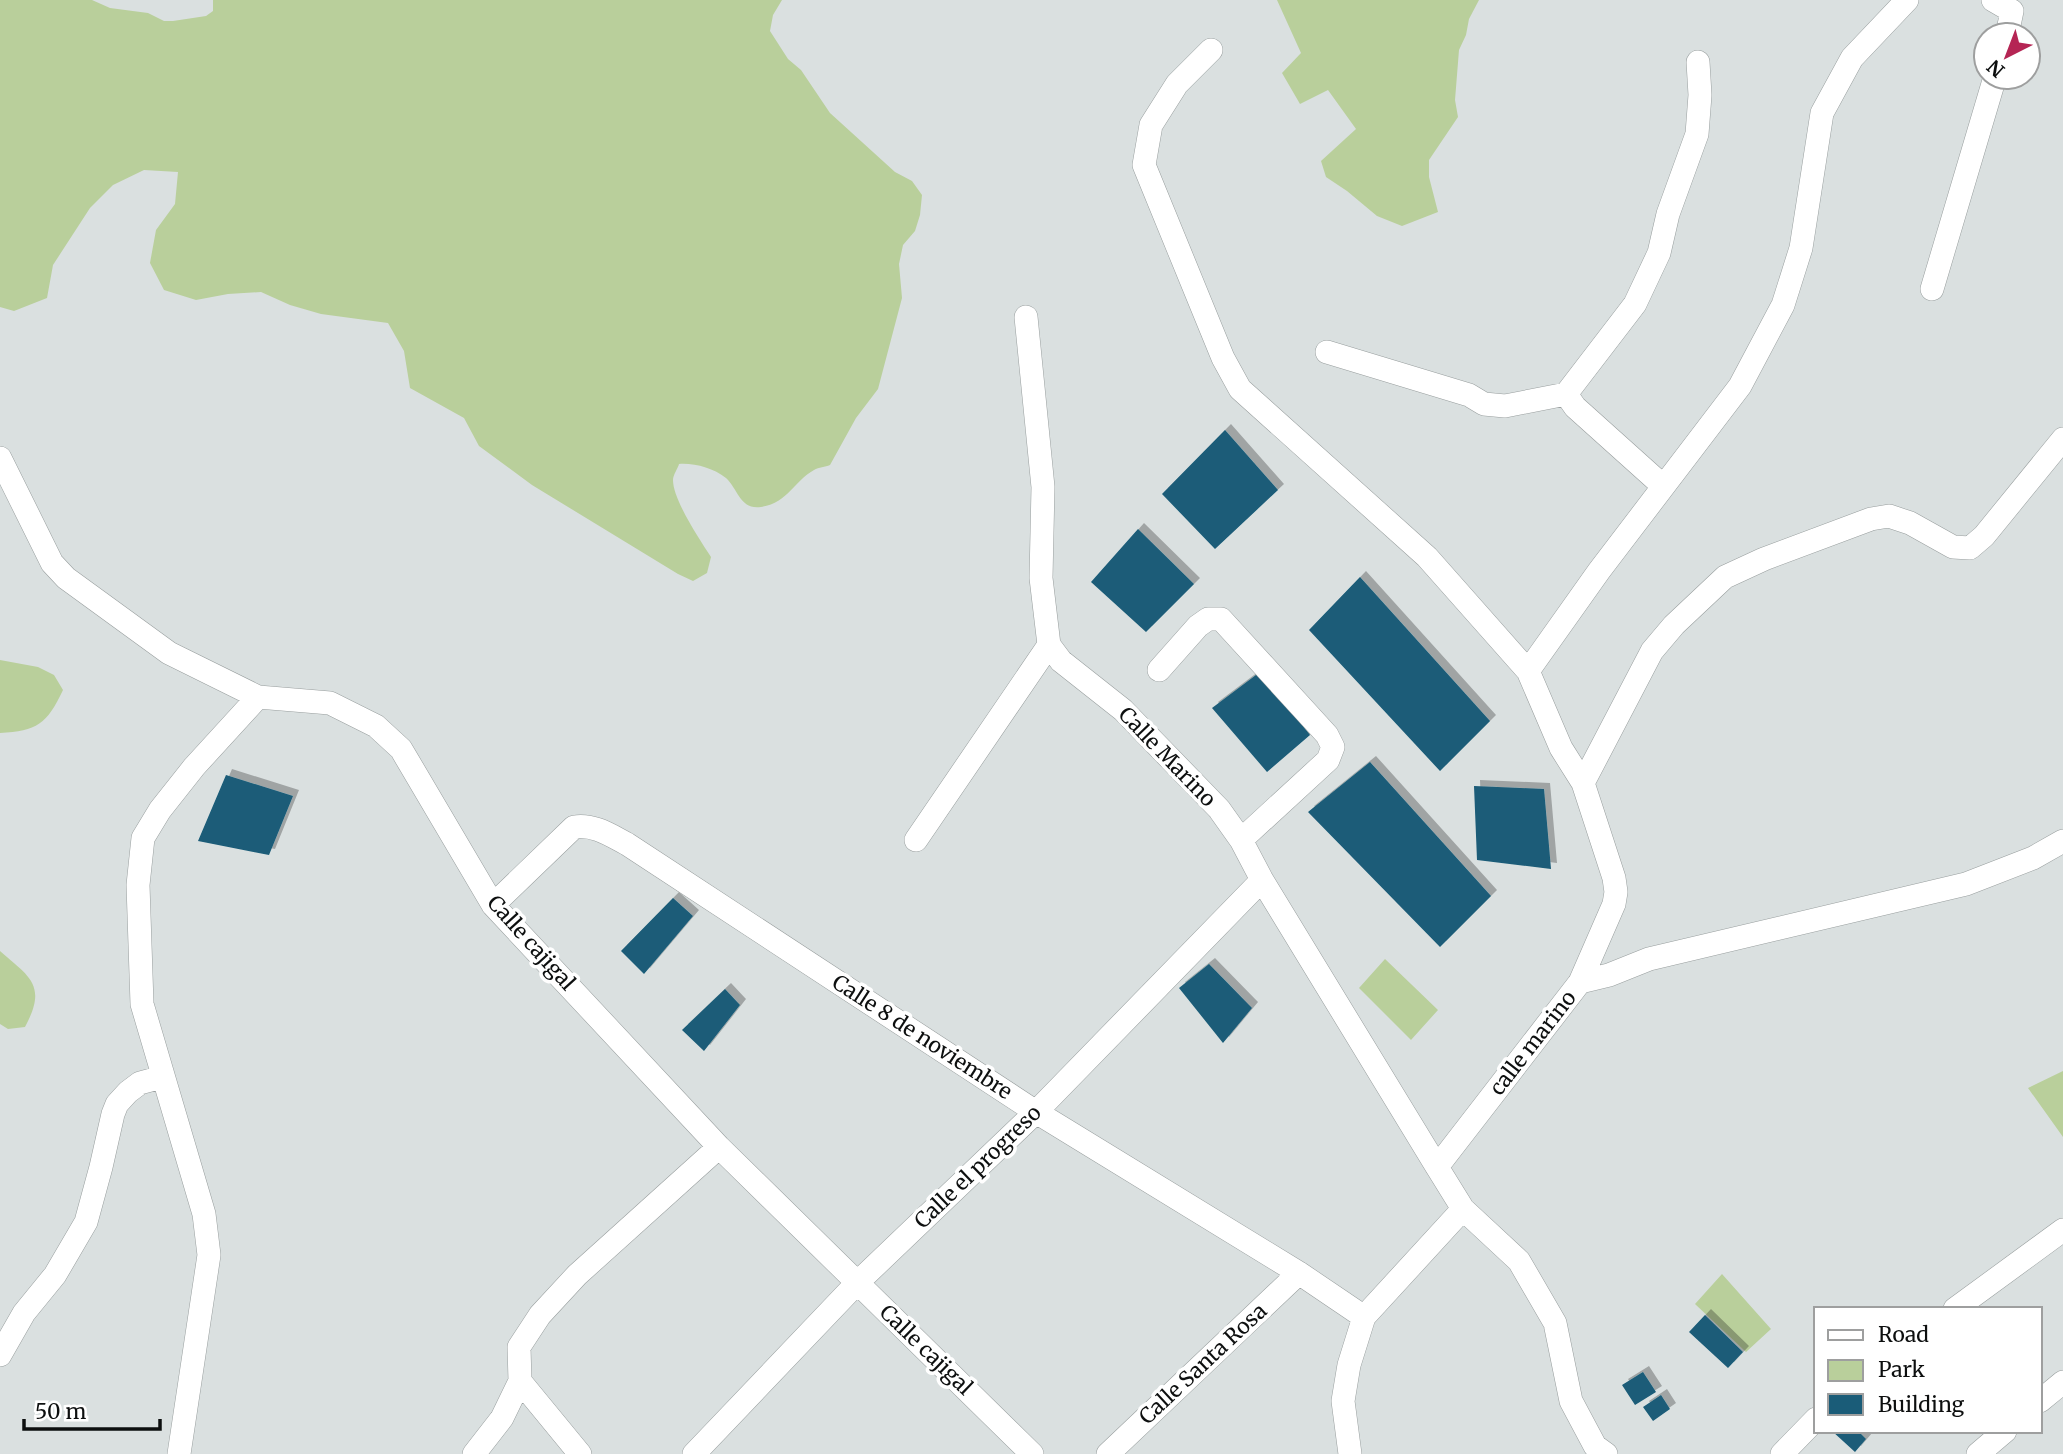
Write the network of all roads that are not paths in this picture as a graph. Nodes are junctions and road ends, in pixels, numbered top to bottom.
1 (1907, 0) edge
2 (1211, 50) dead end
3 (1698, 62) dead end
4 (1991, 91) edge
5 (1932, 289) dead end
6 (1026, 317) dead end
7 (1327, 352) dead end
8 (1566, 394) junction
9 (2063, 439) edge
10 (0, 458) edge
11 (1664, 486) junction
12 (1049, 645) junction
13 (1159, 670) dead end
14 (1528, 671) junction
15 (258, 697) junction
16 (1583, 783) junction
17 (916, 840) dead end
18 (1241, 840) junction
19 (2063, 841) edge
20 (1262, 880) junction
21 (493, 905) junction
22 (1580, 982) junction
23 (162, 1077) junction
24 (1036, 1112) junction
25 (719, 1147) junction
26 (1437, 1167) junction
27 (1463, 1209) junction
28 (2063, 1230) edge
29 (1299, 1273) junction
30 (857, 1283) junction
31 (1958, 1307) edge
32 (1364, 1317) junction
33 (0, 1354) edge
34 (520, 1381) junction
35 (2063, 1382) edge
36 (2042, 1399) edge
37 (1814, 1421) edge
38 (2003, 1433) edge
39 (1592, 1452) edge
40 (179, 1454) edge
41 (474, 1454) edge
42 (580, 1454) edge
43 (694, 1454) edge
44 (1032, 1454) edge
45 (1108, 1454) edge
46 (1350, 1454) edge
47 (1782, 1454) edge
48 (1978, 1454) edge

1 - 11 street
2 - 14 street
3 - 8 street
4 - 5 street
6 - 12 street
7 - 8 street
8 - 11 street
9 - 16 street
10 - 15 street, Calle cajigal
11 - 14 street
12 - 17 street
12 - 18 street, Calle Marino
13 - 18 street
14 - 16 street
15 - 21 street, Calle cajigal
15 - 23 street
16 - 22 street
18 - 20 street, Calle Marino
19 - 22 street, calle marino
20 - 24 street, Calle el progreso
20 - 26 street, Calle Marino
21 - 24 street, Calle 8 de noviembre
21 - 25 street, Calle cajigal
22 - 26 street, calle marino
23 - 33 street
23 - 40 street
24 - 29 street, Calle 8 de noviembre
24 - 30 street, Calle el progreso
25 - 30 street, Calle cajigal
25 - 34 street
26 - 27 street
27 - 32 street
27 - 39 street
28 - 31 street
29 - 32 street, Calle 8 de noviembre
29 - 45 street, Calle Santa Rosa
30 - 43 street, Calle el progreso
30 - 44 street, Calle cajigal
32 - 46 street
34 - 41 street
34 - 42 street
35 - 36 street
37 - 47 street
38 - 48 street

